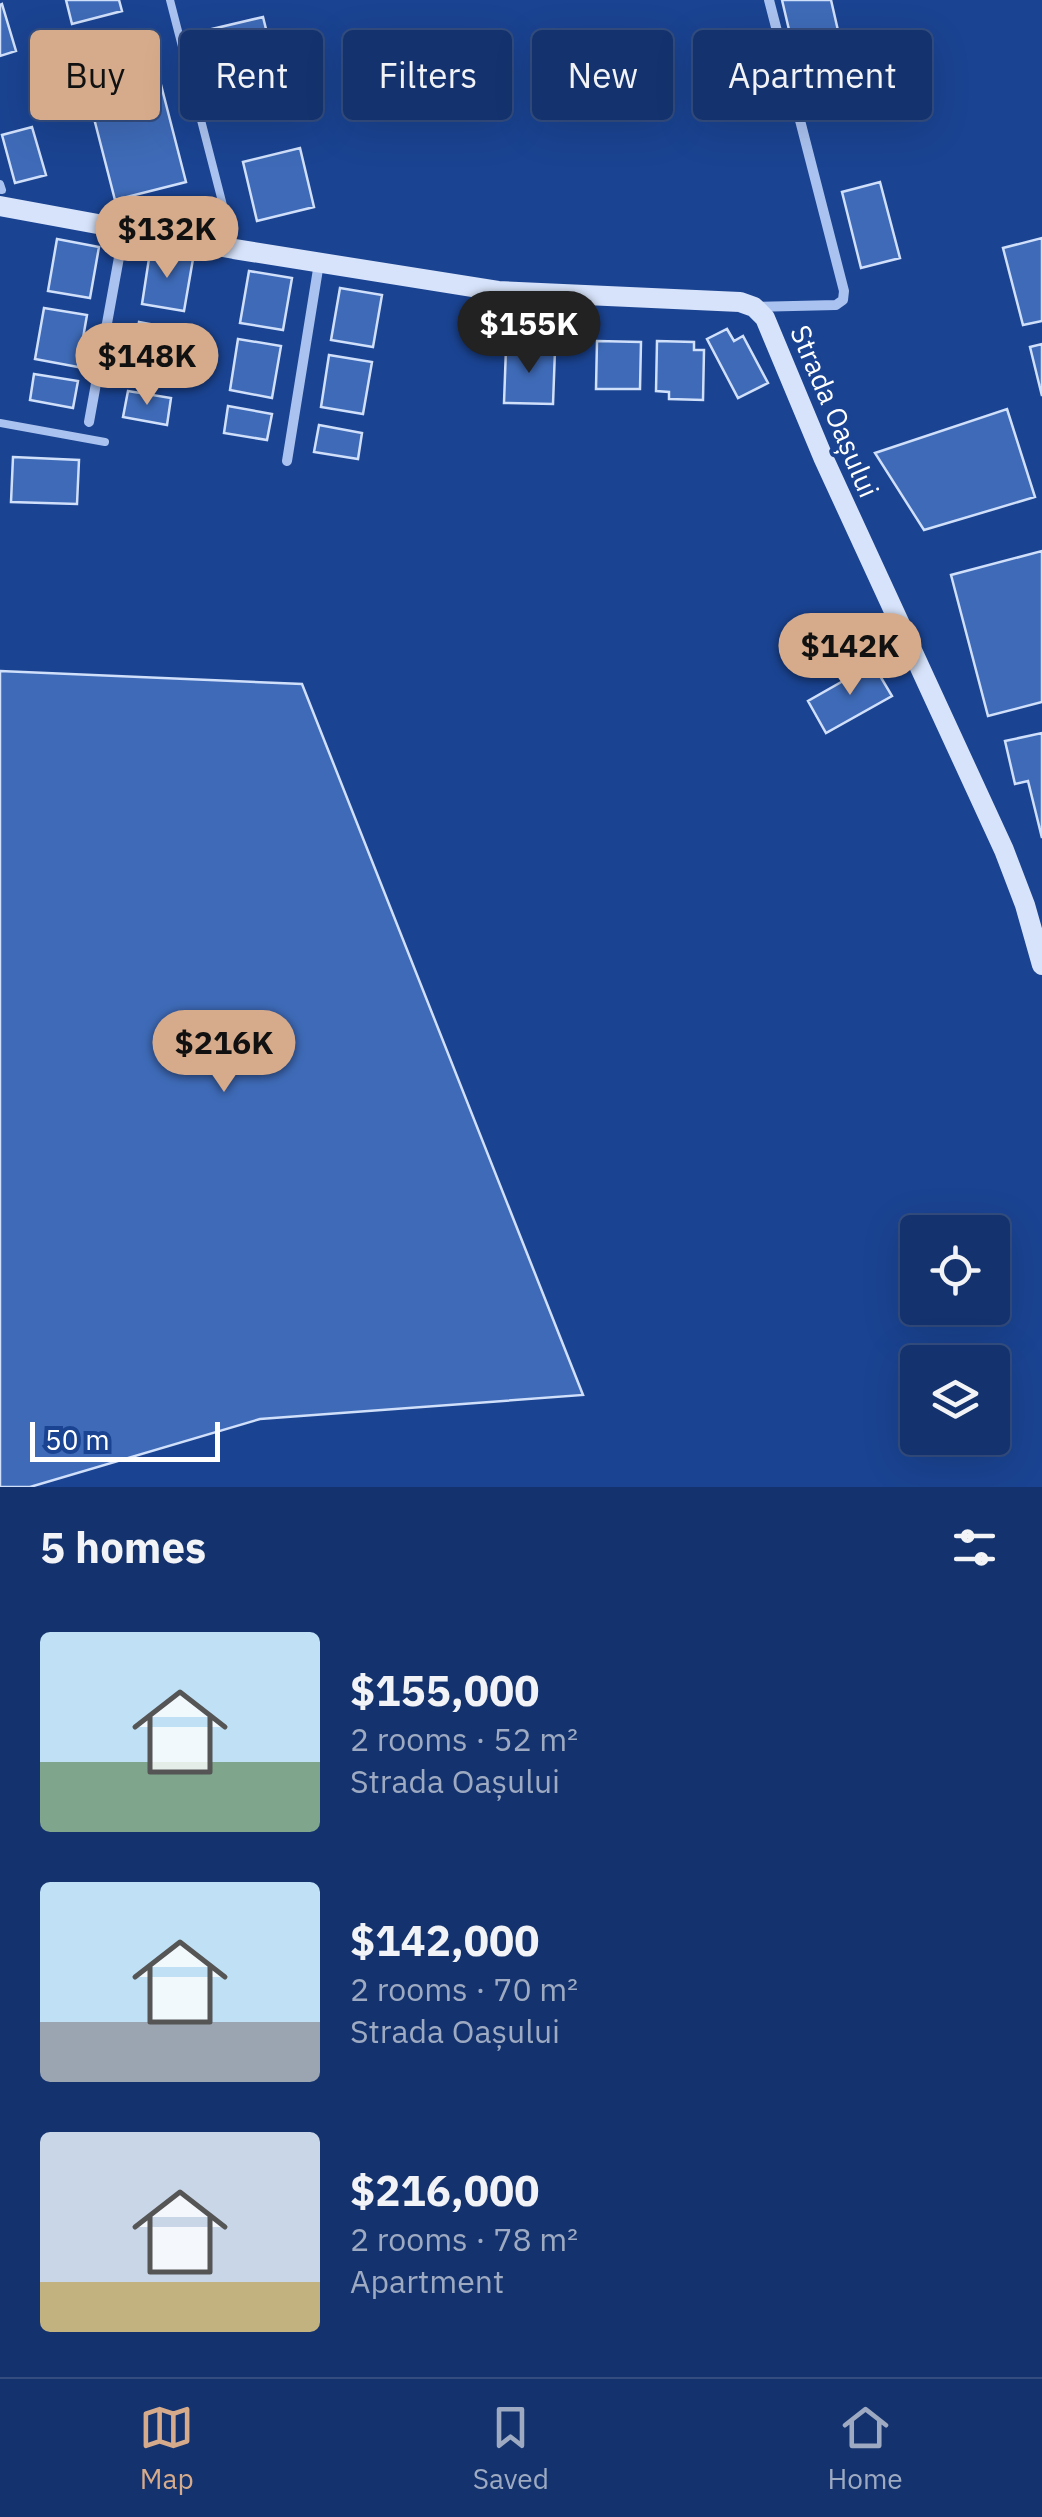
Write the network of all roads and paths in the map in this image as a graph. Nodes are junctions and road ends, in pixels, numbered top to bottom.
1 (170, 0) edge
2 (769, 0) edge
3 (1, 193) edge
4 (124, 230) junction
5 (234, 249) junction
6 (319, 263) junction
7 (754, 307) junction
8 (90, 422) dead end
9 (0, 423) edge
10 (104, 442) dead end
11 (286, 461) dead end
12 (1042, 965) edge

1 - 5 lane
2 - 7 street
3 - 4 street, Strada Oașului
4 - 5 street, Strada Oașului
4 - 8 street
5 - 6 street, Strada Oașului
6 - 7 street, Strada Oașului
6 - 11 street
7 - 12 street, Strada Oașului
9 - 10 lane

